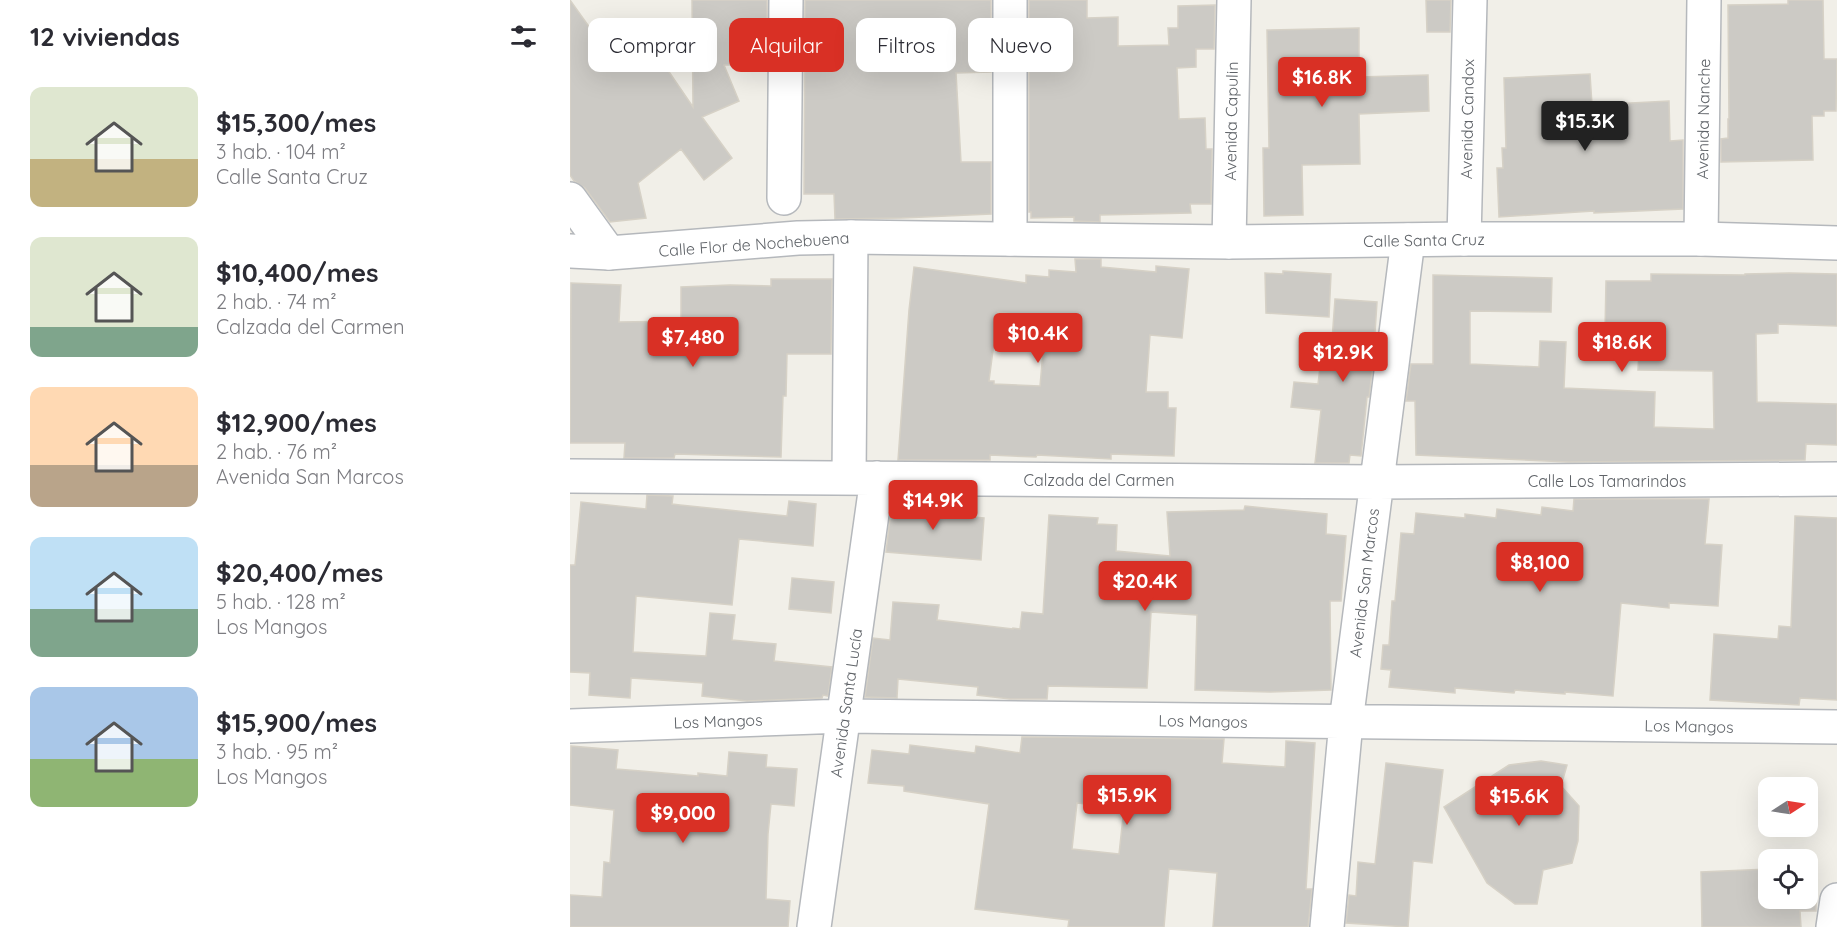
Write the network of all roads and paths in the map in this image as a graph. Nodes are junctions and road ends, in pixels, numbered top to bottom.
1 (786, 0) edge
2 (1010, 0) edge
3 (1234, 0) edge
4 (1470, 0) edge
5 (1704, 0) edge
6 (784, 198) dead end
7 (570, 199) edge
8 (852, 237) junction
9 (1701, 238) junction
10 (1010, 239) junction
11 (1464, 239) junction
12 (1408, 240) junction
13 (1229, 242) junction
14 (1837, 243) edge
15 (570, 251) edge
16 (609, 253) junction
17 (570, 476) edge
18 (863, 478) junction
19 (1837, 479) edge
20 (1377, 482) junction
21 (844, 716) junction
22 (1346, 722) junction
23 (570, 726) edge
24 (1837, 727) edge
25 (1837, 900) edge
26 (814, 927) edge
27 (1327, 927) edge
28 (1833, 927) edge

1 - 6 street
2 - 10 street
3 - 13 street, Avenida Capulin
4 - 11 street, Avenida Candox
5 - 9 street, Avenida Nanche
7 - 16 street
8 - 10 street, Calle Flor de Nochebuena
8 - 16 street, Calle Flor de Nochebuena
8 - 18 street, Avenida Santa Lucía
9 - 11 street, Calle Santa Cruz
9 - 14 street, Calle Santa Cruz
10 - 13 street, Calle Santa Cruz
11 - 12 street, Calle Santa Cruz
12 - 13 street, Calle Santa Cruz
12 - 20 street, Avenida San Marcos
15 - 16 street, Calle Flor de Nochebuena
17 - 18 street, Calzada del Carmen
18 - 20 street, Calzada del Carmen
18 - 21 street, Avenida Santa Lucía
19 - 20 street, Calle Los Tamarindos
20 - 22 street, Avenida San Marcos
21 - 22 street, Los Mangos
21 - 23 street, Los Mangos
21 - 26 street, Avenida Santa Lucía
22 - 24 street, Los Mangos
22 - 27 street, Avenida San Marcos
25 - 28 street

